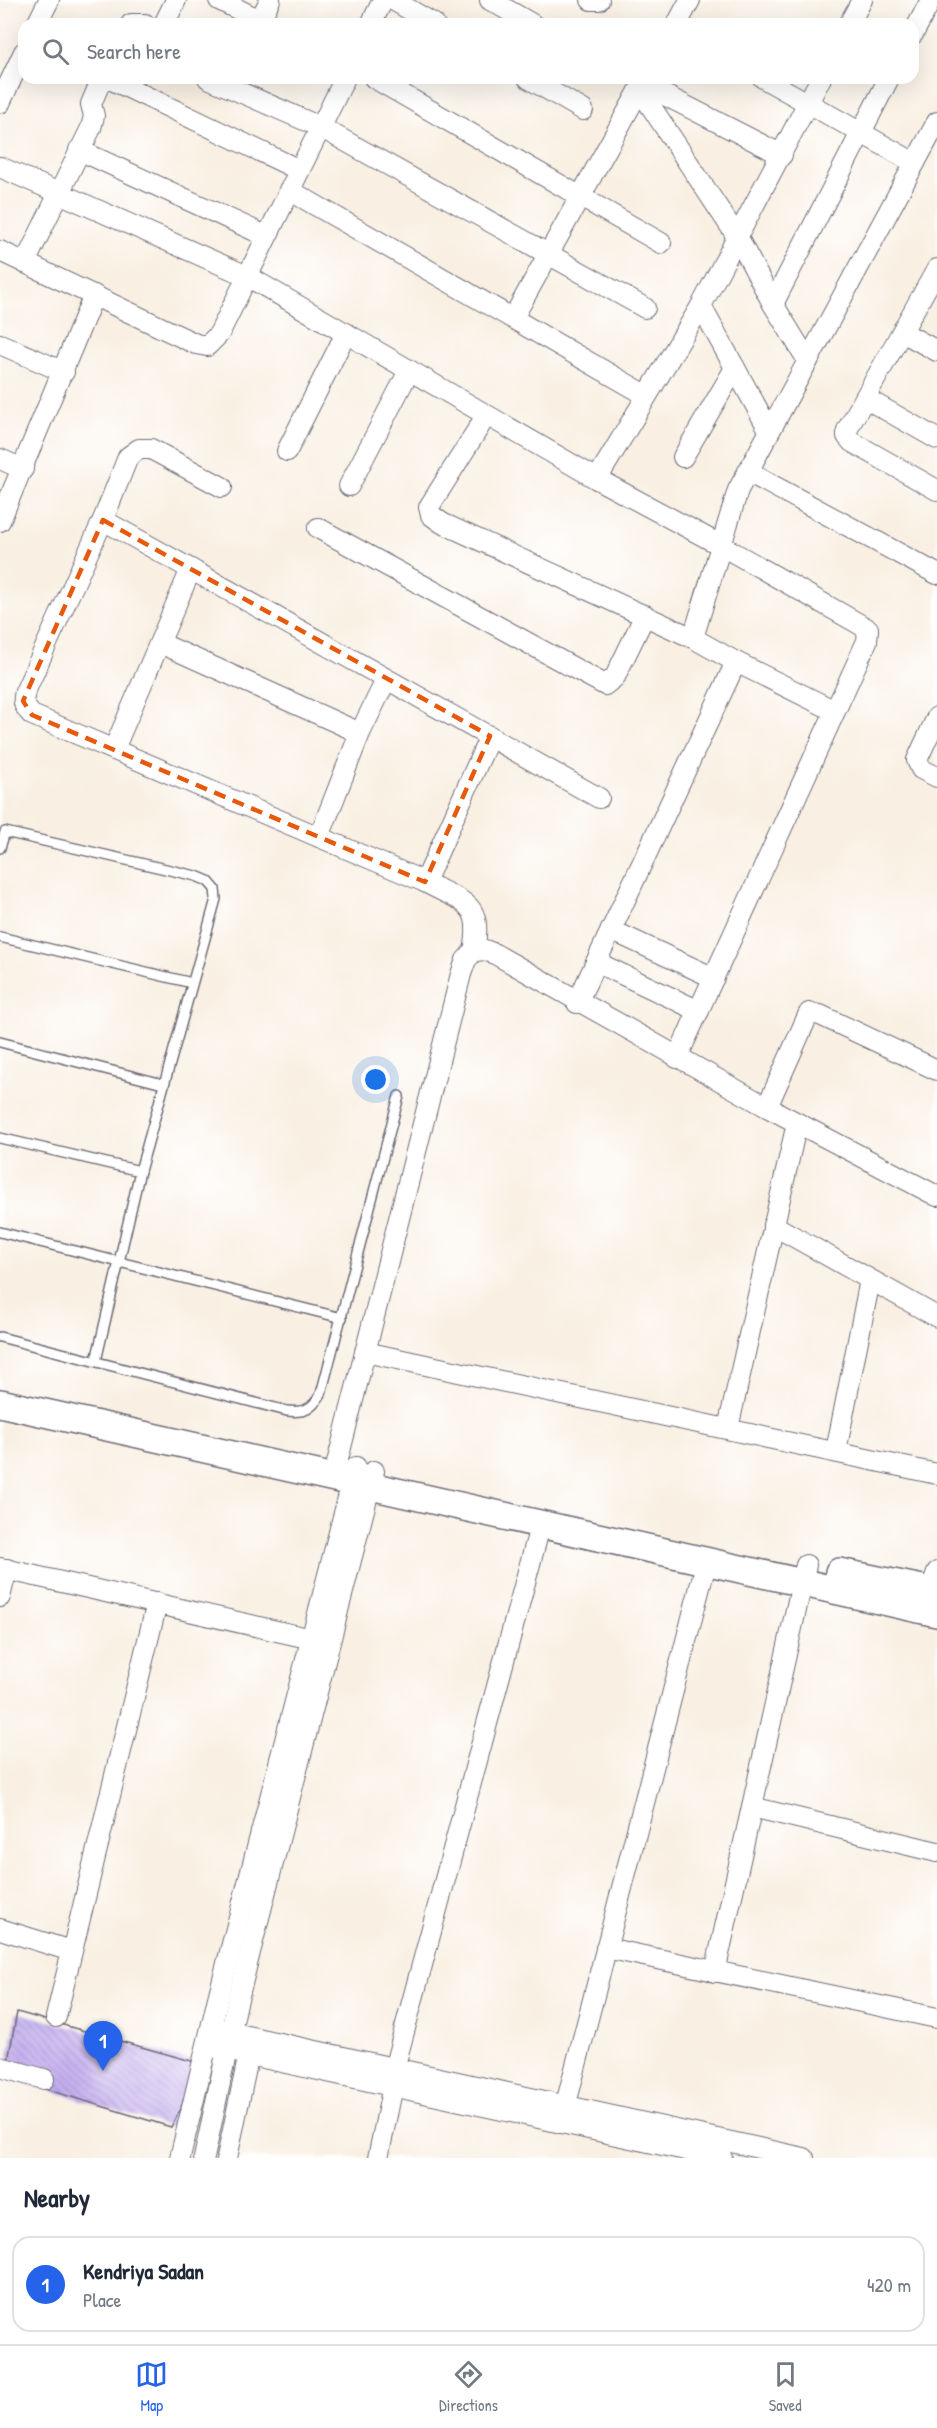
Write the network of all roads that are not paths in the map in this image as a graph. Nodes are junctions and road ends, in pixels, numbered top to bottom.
1 (49, 0) edge
2 (176, 0) edge
3 (219, 0) edge
4 (270, 0) edge
5 (383, 0) edge
6 (393, 0) edge
7 (490, 0) edge
8 (591, 0) edge
9 (599, 0) edge
10 (690, 0) edge
11 (862, 0) edge
12 (931, 0) edge
13 (40, 18) edge
14 (167, 18) edge
15 (256, 18) edge
16 (265, 18) edge
17 (374, 18) edge
18 (424, 18) edge
19 (522, 18) edge
20 (680, 18) edge
21 (852, 18) edge
22 (919, 23) edge
23 (18, 65) edge
24 (100, 84) edge
25 (120, 84) edge
26 (221, 84) edge
27 (342, 84) edge
28 (384, 84) edge
29 (538, 84) edge
30 (643, 84) edge
31 (774, 84) edge
32 (817, 84) edge
33 (886, 84) edge
34 (808, 102) junction
35 (0, 103) edge
36 (583, 110) dead end
37 (320, 128) junction
38 (935, 131) edge
39 (860, 133) junction
40 (79, 150) junction
41 (782, 154) junction
42 (915, 163) junction
43 (0, 167) edge
44 (298, 170) junction
45 (289, 190) junction
46 (57, 192) junction
47 (580, 197) junction
48 (266, 236) junction
49 (738, 238) junction
50 (661, 243) dead end
51 (0, 251) edge
52 (548, 254) junction
53 (25, 263) junction
54 (937, 269) edge
55 (247, 276) junction
56 (94, 295) junction
57 (773, 304) junction
58 (701, 306) junction
59 (645, 308) dead end
60 (513, 318) junction
61 (346, 333) junction
62 (904, 333) junction
63 (0, 344) edge
64 (937, 351) edge
65 (808, 361) junction
66 (735, 368) junction
67 (64, 372) junction
68 (409, 372) junction
69 (646, 395) junction
70 (865, 398) junction
71 (486, 416) junction
72 (769, 430) junction
73 (937, 439) edge
74 (287, 451) dead end
75 (682, 457) dead end
76 (0, 459) edge
77 (23, 469) junction
78 (748, 472) junction
79 (597, 480) junction
80 (349, 486) dead end
81 (222, 487) dead end
82 (937, 489) edge
83 (103, 520) junction
84 (0, 521) edge
85 (318, 528) dead end
86 (722, 546) junction
87 (191, 569) junction
88 (937, 574) edge
89 (645, 615) junction
90 (693, 638) junction
91 (160, 643) junction
92 (736, 662) junction
93 (386, 680) junction
94 (835, 711) junction
95 (937, 717) edge
96 (360, 733) junction
97 (490, 736) junction
98 (114, 749) junction
99 (937, 777) edge
100 (599, 798) dead end
101 (2, 831) edge
102 (319, 837) junction
103 (0, 848) edge
104 (425, 882) junction
105 (611, 930) junction
106 (0, 937) edge
107 (474, 951) junction
108 (596, 962) junction
109 (714, 978) junction
110 (192, 983) junction
111 (578, 1003) junction
112 (699, 1011) junction
113 (0, 1042) edge
114 (677, 1058) junction
115 (937, 1070) edge
116 (163, 1084) junction
117 (399, 1095) dead end
118 (767, 1107) junction
119 (797, 1124) junction
120 (0, 1138) edge
121 (140, 1171) junction
122 (937, 1196) edge
123 (773, 1225) junction
124 (0, 1232) edge
125 (119, 1261) junction
126 (870, 1280) junction
127 (937, 1317) edge
128 (342, 1318) junction
129 (0, 1337) edge
130 (366, 1352) junction
131 (96, 1361) junction
132 (0, 1388) edge
133 (0, 1403) edge
134 (728, 1428) junction
135 (837, 1451) junction
136 (358, 1473) junction
137 (937, 1474) edge
138 (541, 1522) junction
139 (707, 1560) junction
140 (4, 1568) edge
141 (804, 1574) junction
142 (936, 1592) edge
143 (0, 1597) edge
144 (157, 1603) junction
145 (312, 1639) junction
146 (752, 1807) junction
147 (937, 1852) edge
148 (0, 1929) edge
149 (606, 1948) junction
150 (71, 1951) junction
151 (715, 1972) junction
152 (56, 2017) dead end
153 (937, 2018) edge
154 (209, 2037) junction
155 (230, 2041) junction
156 (249, 2054) junction
157 (0, 2067) edge
158 (393, 2077) junction
159 (44, 2079) dead end
160 (563, 2115) junction
161 (180, 2158) edge
162 (204, 2158) edge
163 (227, 2158) edge
164 (378, 2158) edge
165 (722, 2158) edge
166 (804, 2158) edge

1 - 13 street
2 - 14 street
3 - 15 street
4 - 16 street
5 - 17 street
6 - 18 street
7 - 19 street
8 - 9 street
10 - 20 street
11 - 21 street
12 - 22 street
23 - 35 street
24 - 40 street
25 - 44 street
26 - 37 street
27 - 37 street
28 - 47 street
29 - 36 street
30 - 41 street
30 - 47 street
30 - 49 street
31 - 34 street
32 - 34 street
33 - 39 street
34 - 39 street
34 - 41 street
37 - 44 street
37 - 52 street
38 - 42 street
39 - 42 street
39 - 57 street
40 - 46 street
40 - 48 street
41 - 49 street
42 - 65 street
43 - 46 street
44 - 45 street
45 - 48 street
45 - 60 street
46 - 53 street
46 - 55 street
47 - 50 street
47 - 52 street
48 - 55 street
49 - 57 street
49 - 58 street
51 - 53 street
52 - 59 street
52 - 60 street
53 - 56 street
54 - 62 street
55 - 56 street
55 - 61 street
56 - 67 street
57 - 65 street
58 - 66 street
58 - 69 street
60 - 69 street
61 - 68 street
61 - 74 street
62 - 64 street
62 - 70 street
63 - 67 street
65 - 72 street
66 - 72 street
66 - 75 street
67 - 77 street
68 - 71 street
68 - 80 street
69 - 79 street
70 - 73 street
70 - 82 street
71 - 79 street
71 - 89 street
72 - 78 street
76 - 77 street
77 - 84 street
78 - 86 street
78 - 88 street
79 - 86 street
81 - 83 street
83 - 87 street
83 - 98 street
85 - 89 street
86 - 90 street
86 - 94 street
87 - 91 street
87 - 93 street
89 - 90 street
90 - 92 street
91 - 96 street
91 - 98 street
92 - 94 street
92 - 105 street
93 - 96 street
93 - 97 street
94 - 109 street
95 - 99 street
96 - 102 street
97 - 100 street
97 - 104 street
98 - 102 street
101 - 103 lane
101 - 110 lane
102 - 104 street
104 - 107 street
105 - 108 street
105 - 109 street
106 - 110 lane
107 - 111 street
107 - 130 street
108 - 111 street
108 - 112 street
109 - 112 street
110 - 116 lane
111 - 114 street
112 - 114 street
113 - 116 lane
114 - 118 street
115 - 118 street
116 - 121 lane
117 - 128 lane
118 - 119 street
119 - 122 street
119 - 123 street
120 - 121 lane
121 - 125 lane
123 - 126 street
123 - 134 street
124 - 125 lane
125 - 128 lane
125 - 131 lane
126 - 127 street
126 - 135 street
128 - 131 lane
129 - 131 lane
130 - 134 street
130 - 136 street
132 - 136 street
133 - 136 street
134 - 135 street
135 - 137 street
136 - 138 street
136 - 141 street
136 - 145 street
136 - 155 street
138 - 139 street
138 - 158 street
139 - 141 street
139 - 149 street
140 - 143 street
140 - 144 street
141 - 142 street
141 - 146 street
144 - 145 street
144 - 150 street
145 - 154 street
146 - 147 street
146 - 151 street
148 - 150 street
149 - 151 street
149 - 160 street
150 - 152 street
151 - 153 street
154 - 155 street
154 - 161 street
155 - 156 street
155 - 158 street
155 - 162 street
156 - 158 street
156 - 163 street
157 - 159 street
158 - 160 street
158 - 164 street
160 - 165 street
160 - 166 street

